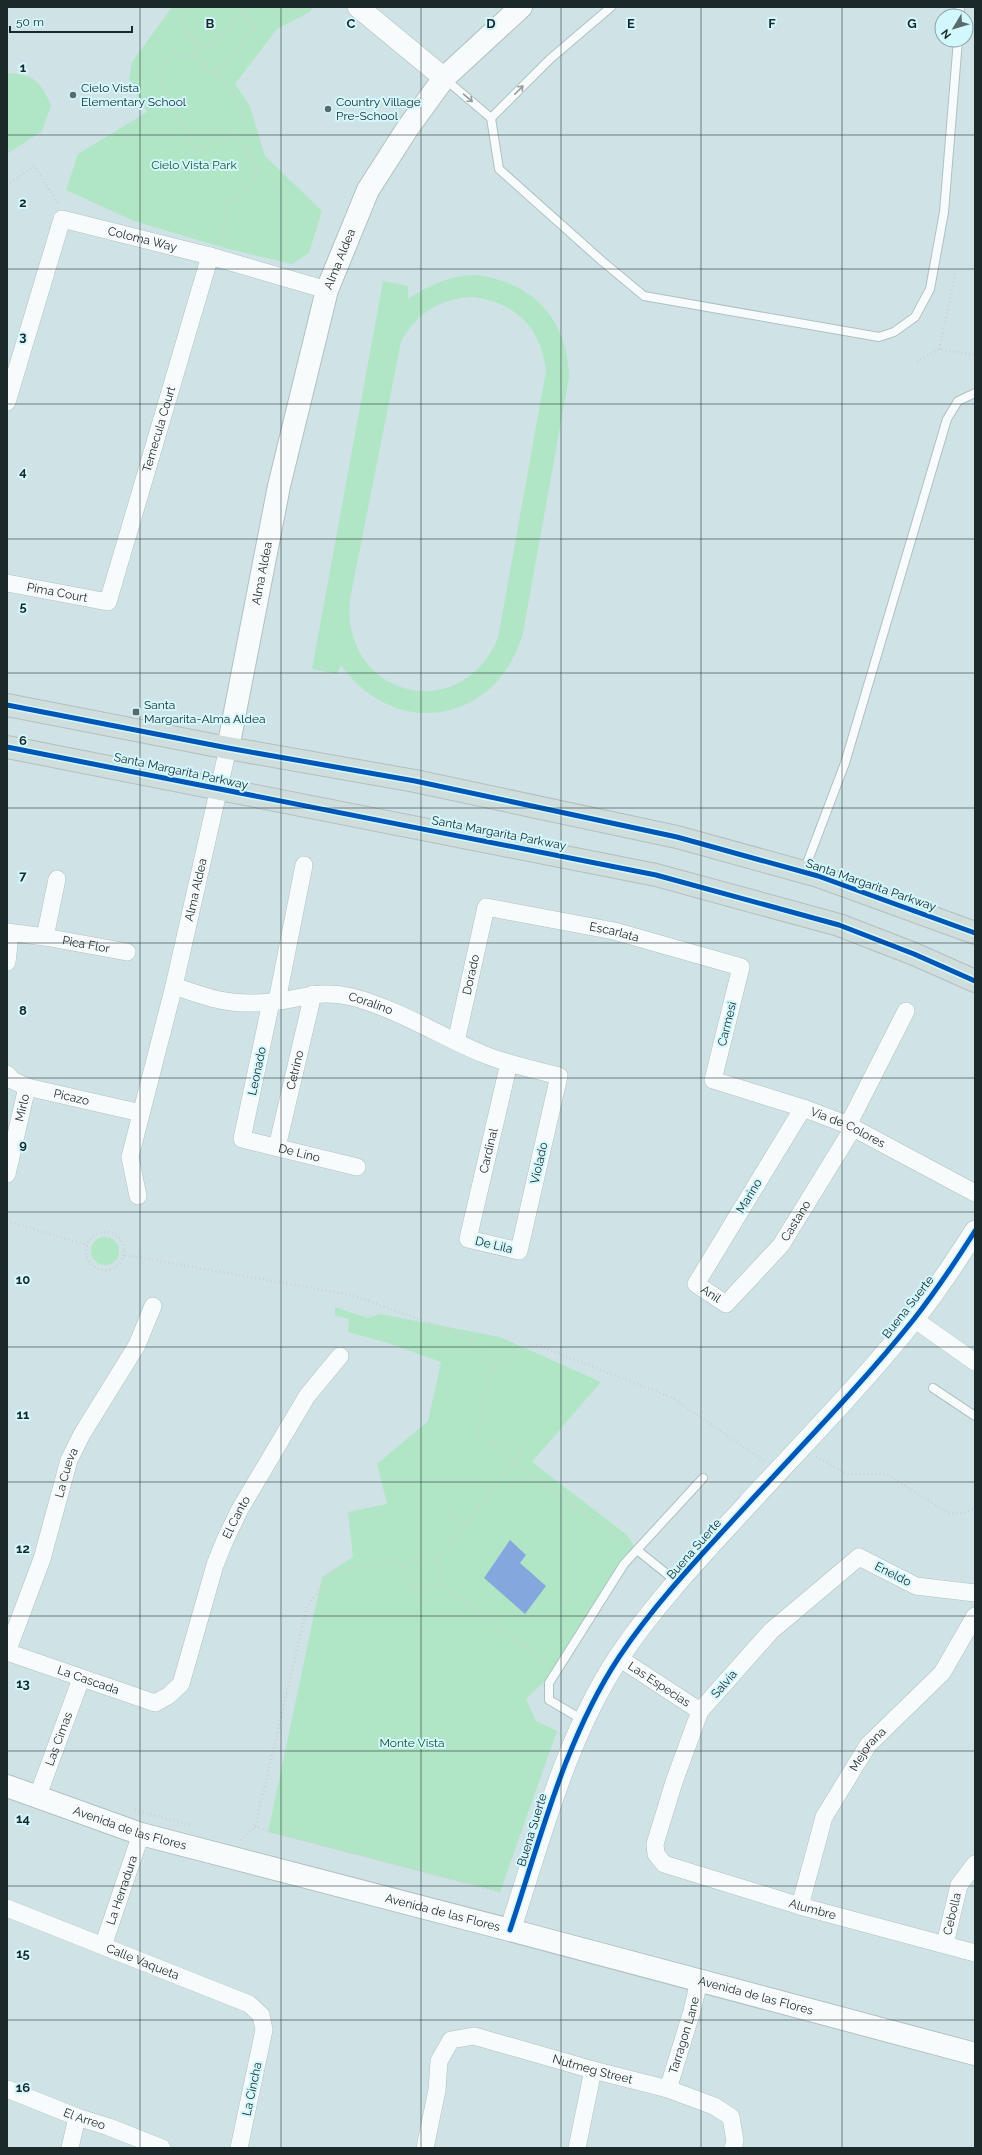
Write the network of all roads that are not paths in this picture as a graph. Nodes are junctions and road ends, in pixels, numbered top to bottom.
1 (358, 7) edge
2 (521, 7) edge
3 (611, 7) edge
4 (957, 48) edge
5 (444, 78) junction
6 (491, 118) junction
7 (210, 256) junction
8 (327, 290) junction
9 (975, 393) edge
10 (7, 402) edge
11 (7, 583) edge
12 (108, 602) joint
13 (7, 705) edge
14 (7, 747) edge
15 (228, 748) junction
16 (219, 790) junction
17 (304, 865) dead end
18 (803, 872) junction
19 (57, 880) dead end
20 (486, 907) joint
21 (7, 932) edge
22 (975, 933) edge
23 (7, 935) edge
24 (45, 937) junction
25 (127, 952) dead end
26 (7, 962) edge
27 (741, 967) joint
28 (975, 981) edge
29 (174, 986) junction
30 (313, 994) junction
31 (274, 1002) junction
32 (906, 1011) dead end
33 (456, 1042) junction
34 (509, 1063) junction
35 (7, 1074) edge
36 (559, 1076) joint
37 (713, 1080) joint
38 (27, 1087) junction
39 (803, 1108) junction
40 (141, 1113) junction
41 (851, 1127) junction
42 (242, 1139) joint
43 (277, 1147) junction
44 (356, 1167) dead end
45 (7, 1174) edge
46 (975, 1193) edge
47 (138, 1196) dead end
48 (975, 1231) edge
49 (468, 1239) joint
50 (519, 1251) joint
51 (696, 1284) joint
52 (726, 1304) joint
53 (153, 1306) dead end
54 (914, 1319) junction
55 (340, 1356) dead end
56 (975, 1362) edge
57 (933, 1388) dead end
58 (975, 1416) edge
59 (703, 1478) dead end
60 (637, 1550) junction
61 (859, 1557) joint
62 (678, 1583) junction
63 (975, 1593) edge
64 (975, 1616) edge
65 (7, 1652) edge
66 (619, 1658) junction
67 (81, 1679) junction
68 (168, 1696) joint
69 (700, 1711) junction
70 (584, 1721) junction
71 (7, 1786) edge
72 (37, 1798) junction
73 (141, 1834) junction
74 (656, 1854) joint
75 (975, 1864) edge
76 (800, 1906) junction
77 (7, 1908) edge
78 (510, 1930) junction
79 (945, 1944) junction
80 (103, 1946) junction
81 (975, 1953) edge
82 (699, 1981) junction
83 (264, 2030) joint
84 (975, 2054) edge
85 (593, 2070) junction
86 (7, 2089) edge
87 (668, 2089) junction
88 (76, 2117) junction
89 (70, 2148) edge
90 (162, 2148) edge
91 (239, 2148) edge
92 (425, 2148) edge
93 (577, 2148) edge
94 (733, 2148) edge

1 - 5 street
2 - 5 main road, Alma Aldea
6 -> 3 lane
4 - 6 lane
5 -> 6 lane
5 - 8 main road, Alma Aldea
7 - 8 street, Coloma Way
7 - 10 street, Coloma Way
7 - 12 street, Temecula Court
8 - 15 main road, Alma Aldea
9 - 18 lane
11 - 12 street, Pima Court
13 - 15 main road, Santa Margarita Parkway
14 - 16 main road, Santa Margarita Parkway
15 - 16 street, Alma Aldea
15 - 18 main road, Santa Margarita Parkway
16 - 28 main road, Santa Margarita Parkway
16 - 29 street, Alma Aldea
17 - 31 street, Leonado
18 - 22 main road, Santa Margarita Parkway
19 - 24 street, Pica Flor
20 - 27 street, Escarlata
20 - 33 street, Dorado
21 - 24 street, Pica Flor
23 - 26 street
24 - 25 street, Pica Flor
27 - 37 street, Carmesi
29 - 31 street, Coralino
29 - 40 street, Alma Aldea
30 - 31 street, Coralino
30 - 33 street, Coralino
30 - 43 street, Cetrino
31 - 42 street, Leonado
32 - 41 street, Castano
33 - 34 street, Coralino
34 - 36 street, Coralino
34 - 49 street, Cardinal
35 - 38 street, Picazo
36 - 50 street, Violado
37 - 39 street, Via de Colores
38 - 40 street, Picazo
38 - 45 street, Mirlo
39 - 41 street, Via de Colores
39 - 51 street, Marino
40 - 47 street, Alma Aldea
41 - 46 street, Via de Colores
41 - 52 street, Castano
42 - 43 street, De Lino
43 - 44 street, De Lino
48 - 54 street, Buena Suerte
49 - 50 street, De Lila
51 - 52 street, Anil
53 - 65 street, La Cueva
54 - 56 street
54 - 62 street, Buena Suerte
55 - 68 street, El Canto
57 - 58 lane
59 - 60 lane
60 - 62 lane
60 - 70 lane
61 - 63 street, Eneldo
61 - 69 street, Salvia
62 - 66 street, Buena Suerte
64 - 76 street, Mejorana
65 - 67 street, La Cascada
66 - 69 street, Las Especias
66 - 70 street, Buena Suerte
67 - 68 street, La Cascada
67 - 72 street, Las Cimas
69 - 74 street, Salvia
70 - 78 street, Buena Suerte
71 - 72 main road, Avenida de las Flores
72 - 73 main road, Avenida de las Flores
73 - 78 main road, Avenida de las Flores
73 - 80 street, La Herradura
74 - 76 street, Alumbre
75 - 79 street, Cebolla
76 - 79 street, Alumbre
77 - 80 street, Calle Vaqueta
78 - 82 main road, Avenida de las Flores
79 - 81 street, Alumbre
80 - 83 street, Calle Vaqueta
82 - 84 main road, Avenida de las Flores
82 - 87 street, Tarragon Lane
83 - 91 street, La Cincha
85 - 87 street, Nutmeg Street
85 - 92 street, Nutmeg Street
85 - 93 street
86 - 88 street, El Arreo
87 - 94 street, Nutmeg Street
88 - 89 street
88 - 90 street, El Arreo

